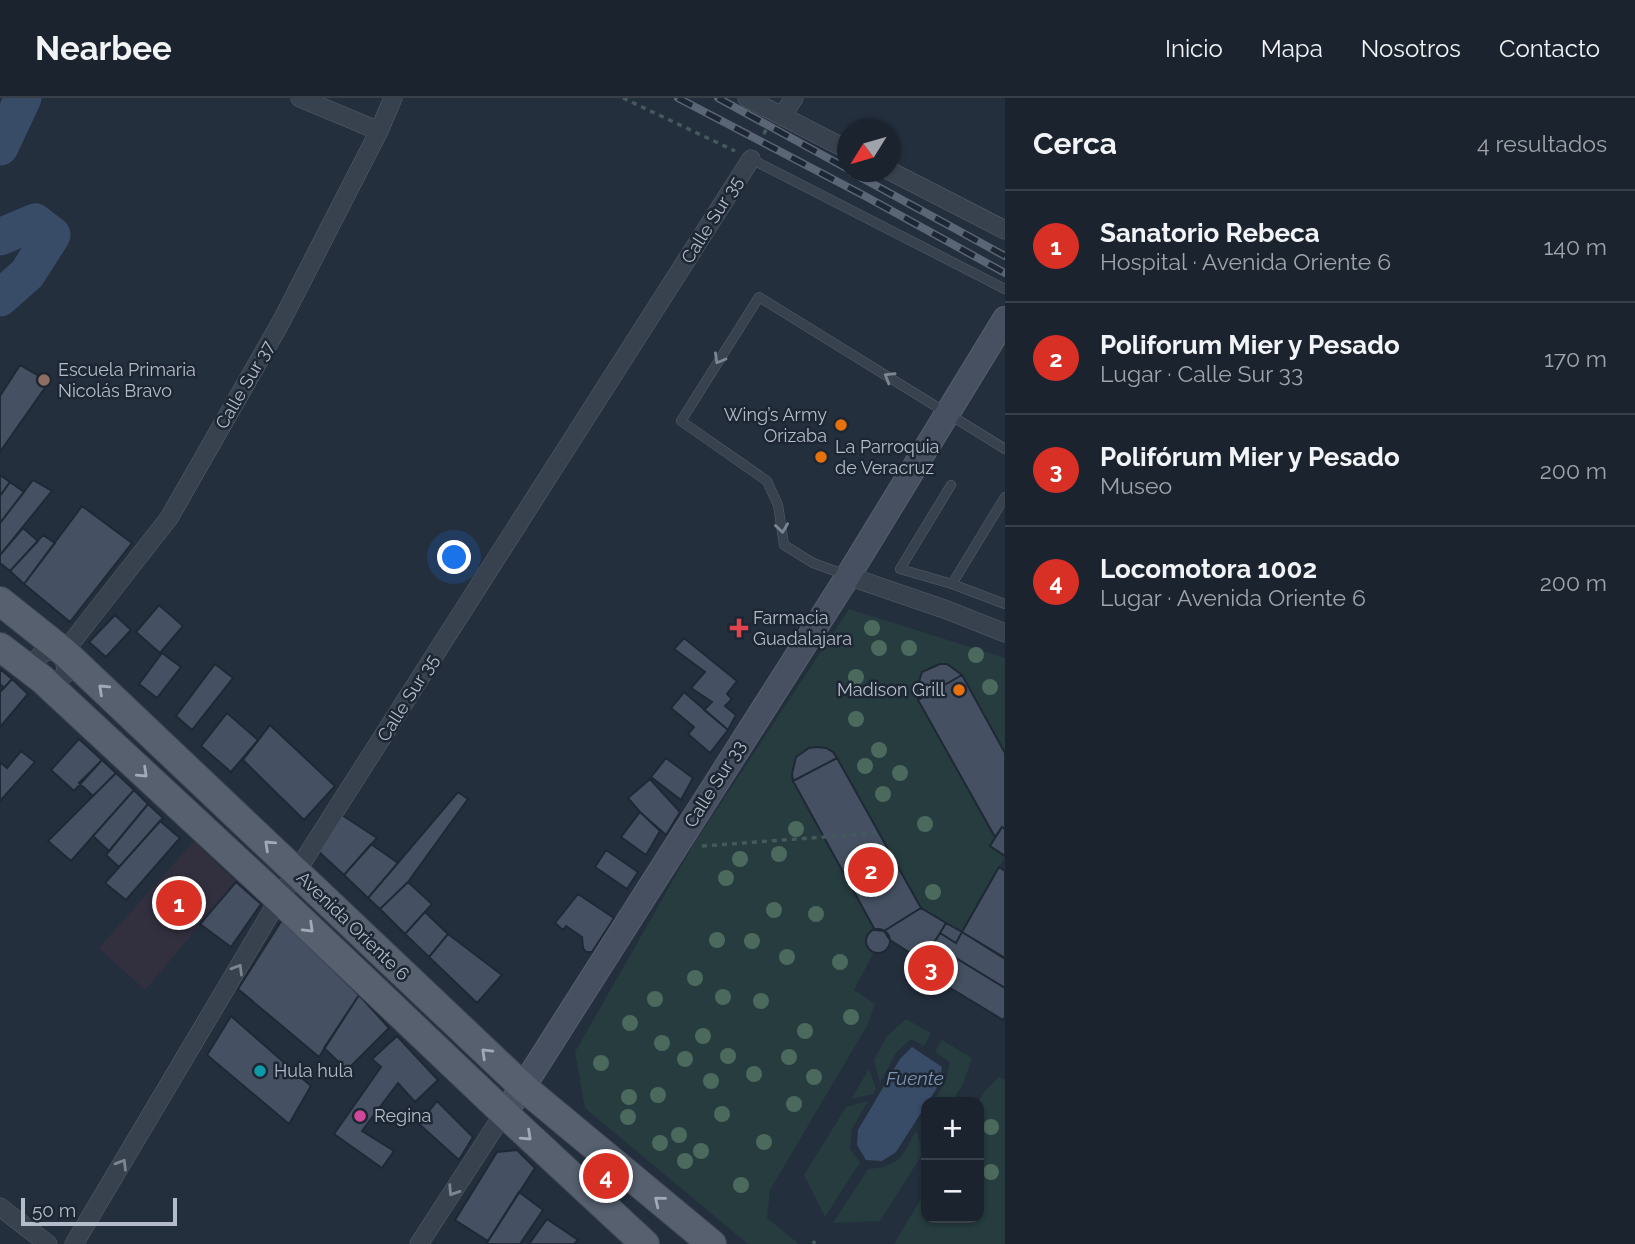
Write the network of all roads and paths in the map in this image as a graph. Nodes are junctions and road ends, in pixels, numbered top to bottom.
1 (300, 98) edge
2 (393, 98) edge
3 (623, 98) edge
4 (747, 98) edge
5 (794, 98) edge
6 (782, 116) junction
7 (379, 131) junction
8 (837, 144) edge
9 (751, 159) junction
10 (900, 176) edge
11 (1005, 230) edge
12 (1005, 289) edge
13 (1005, 319) edge
14 (948, 412) junction
15 (1005, 449) edge
16 (951, 485) dead end
17 (1005, 497) edge
18 (848, 576) junction
19 (952, 584) junction
20 (0, 601) edge
21 (1005, 604) edge
22 (1005, 634) edge
23 (0, 647) edge
24 (64, 652) junction
25 (42, 679) junction
26 (878, 833) dead end
27 (692, 847) dead end
28 (297, 872) junction
29 (279, 900) junction
30 (523, 1087) junction
31 (504, 1114) junction
32 (0, 1207) edge
33 (48, 1244) edge
34 (74, 1244) edge
35 (419, 1244) edge
36 (645, 1244) edge
37 (712, 1244) edge

1 - 7 street
2 - 7 street, Calle Sur 37
3 - 9 path
4 - 6 street
5 - 6 street
6 - 8 street
7 - 24 street, Calle Sur 37
9 - 12 lane
9 - 28 street, Calle Sur 35
10 - 11 street
13 - 14 street, Calle Sur 33
14 - 15 lane
14 - 18 street, Calle Sur 33
14 -> 18 lane
16 - 19 lane
17 - 19 lane
18 - 22 street
18 - 30 street, Calle Sur 33
19 - 21 lane
20 - 24 main road, Avenida Oriente 6
23 - 25 main road, Avenida Oriente 6
24 - 25 street
28 -> 24 main road, Avenida Oriente 6
25 -> 29 main road, Avenida Oriente 6
26 - 27 path
28 - 29 street, Calle Sur 35
30 -> 28 main road, Avenida Oriente 6
29 -> 31 main road, Avenida Oriente 6
34 -> 29 street, Calle Sur 35
30 - 31 street, Calle Sur 33
37 -> 30 main road, Avenida Oriente 6
31 -> 35 street, Calle Sur 33
31 -> 36 main road, Avenida Oriente 6
32 - 33 street

